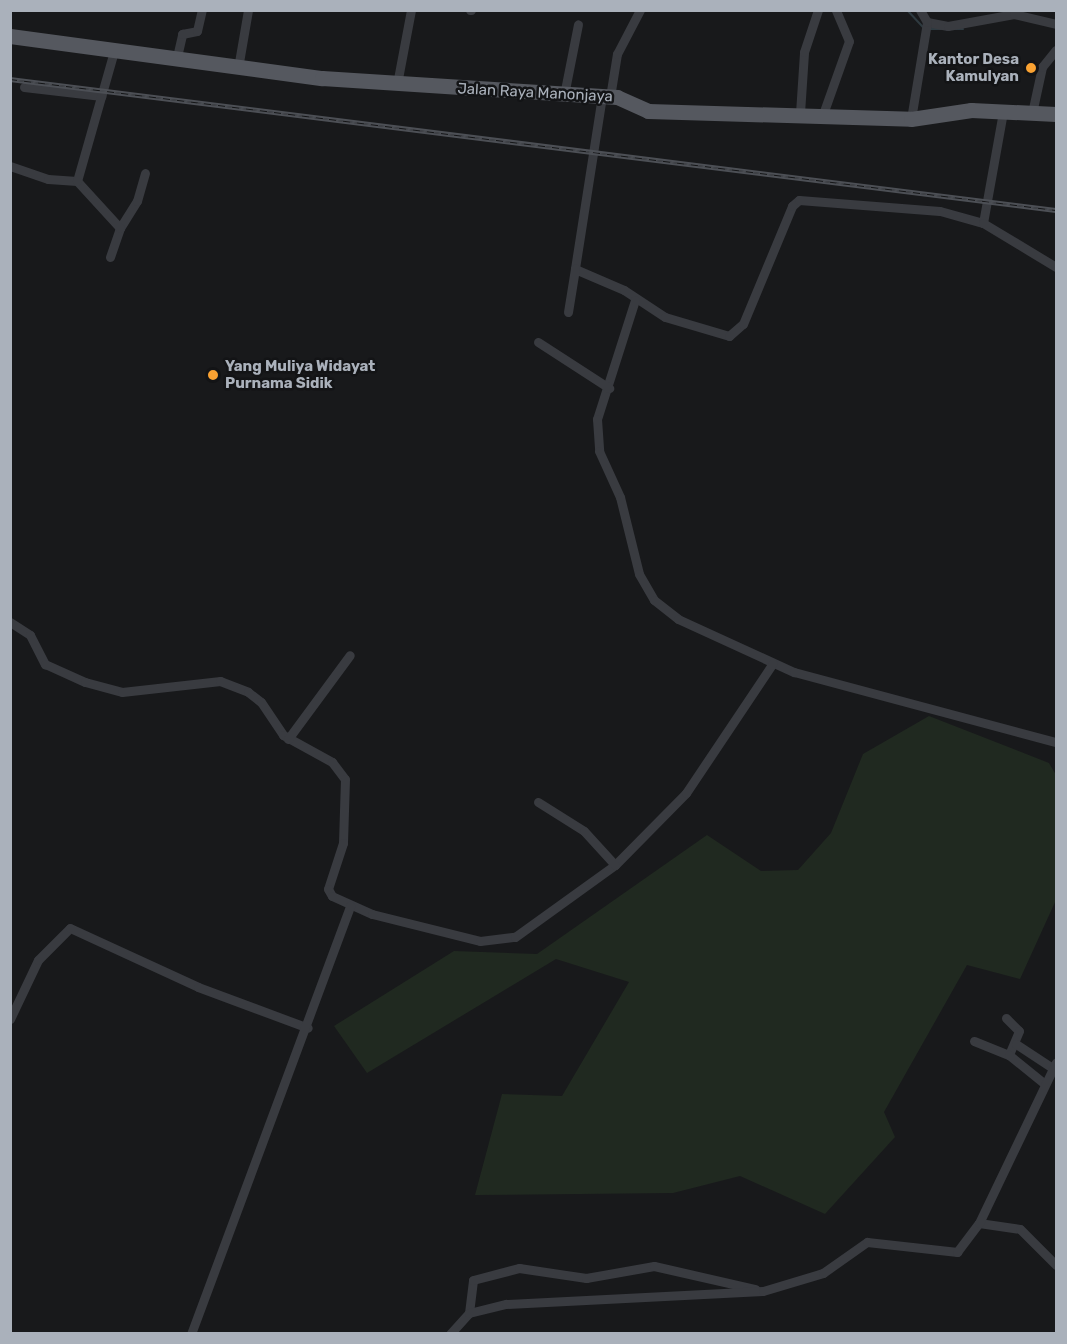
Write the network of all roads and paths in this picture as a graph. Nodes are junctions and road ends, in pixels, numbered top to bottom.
1 (248, 10) edge
2 (411, 10) edge
3 (640, 10) edge
4 (818, 10) edge
5 (837, 10) edge
6 (920, 10) edge
7 (199, 11) edge
8 (927, 22) junction
9 (578, 24) dead end
10 (1056, 24) edge
11 (10, 36) edge
12 (1056, 50) edge
13 (114, 51) junction
14 (176, 61) junction
15 (238, 68) junction
16 (397, 84) junction
17 (24, 87) dead end
18 (564, 95) junction
19 (101, 96) junction
20 (606, 97) junction
21 (1003, 111) junction
22 (800, 113) junction
23 (1032, 113) junction
24 (823, 114) junction
25 (1056, 114) edge
26 (911, 118) junction
27 (10, 166) edge
28 (145, 172) dead end
29 (77, 181) junction
30 (983, 223) junction
31 (120, 228) junction
32 (110, 257) dead end
33 (1056, 267) edge
34 (575, 269) junction
35 (635, 300) junction
36 (568, 312) dead end
37 (538, 342) dead end
38 (609, 388) junction
39 (10, 622) edge
40 (350, 655) dead end
41 (773, 663) junction
42 (288, 739) junction
43 (1056, 742) edge
44 (538, 802) dead end
45 (615, 865) junction
46 (350, 906) junction
47 (1006, 1018) dead end
48 (10, 1019) edge
49 (308, 1028) junction
50 (974, 1041) dead end
51 (1016, 1044) junction
52 (1009, 1055) junction
53 (1055, 1065) edge
54 (1046, 1084) junction
55 (980, 1223) junction
56 (1056, 1265) edge
57 (763, 1291) junction
58 (470, 1313) junction
59 (191, 1334) edge
60 (450, 1334) edge

1 - 15 street
2 - 16 street
3 - 20 street
4 - 22 street
5 - 24 street
6 - 8 street
7 - 14 street
8 - 10 street
8 - 26 street
9 - 18 street
11 - 13 main road, Jalan Raya Manonjaya
12 - 23 street
13 - 14 main road, Jalan Raya Manonjaya
13 - 19 street
14 - 15 main road, Jalan Raya Manonjaya
15 - 16 main road, Jalan Raya Manonjaya
16 - 18 main road, Jalan Raya Manonjaya
17 - 19 street
18 - 20 main road, Jalan Raya Manonjaya
19 - 29 street
20 - 22 main road, Jalan Raya Manonjaya
20 - 34 street
21 - 23 main road, Jalan Raya Manonjaya
21 - 26 main road, Jalan Raya Manonjaya
21 - 30 street
22 - 24 main road, Jalan Raya Manonjaya
23 - 25 main road, Jalan Raya Manonjaya
24 - 26 main road, Jalan Raya Manonjaya
27 - 29 street
28 - 31 street
29 - 31 street
30 - 33 street
30 - 35 street
31 - 32 street
34 - 35 street
34 - 36 street
35 - 38 street
37 - 38 street
38 - 41 street
39 - 42 street
40 - 42 street
41 - 43 street
41 - 45 street
42 - 46 street
44 - 45 street
45 - 46 street
46 - 49 street
47 - 51 street
48 - 49 street
49 - 59 street
50 - 52 street
51 - 52 street
51 - 53 street
52 - 54 street
53 - 54 street
54 - 55 street
55 - 56 street
55 - 57 street
57 - 58 street
57 - 58 street
58 - 60 street

